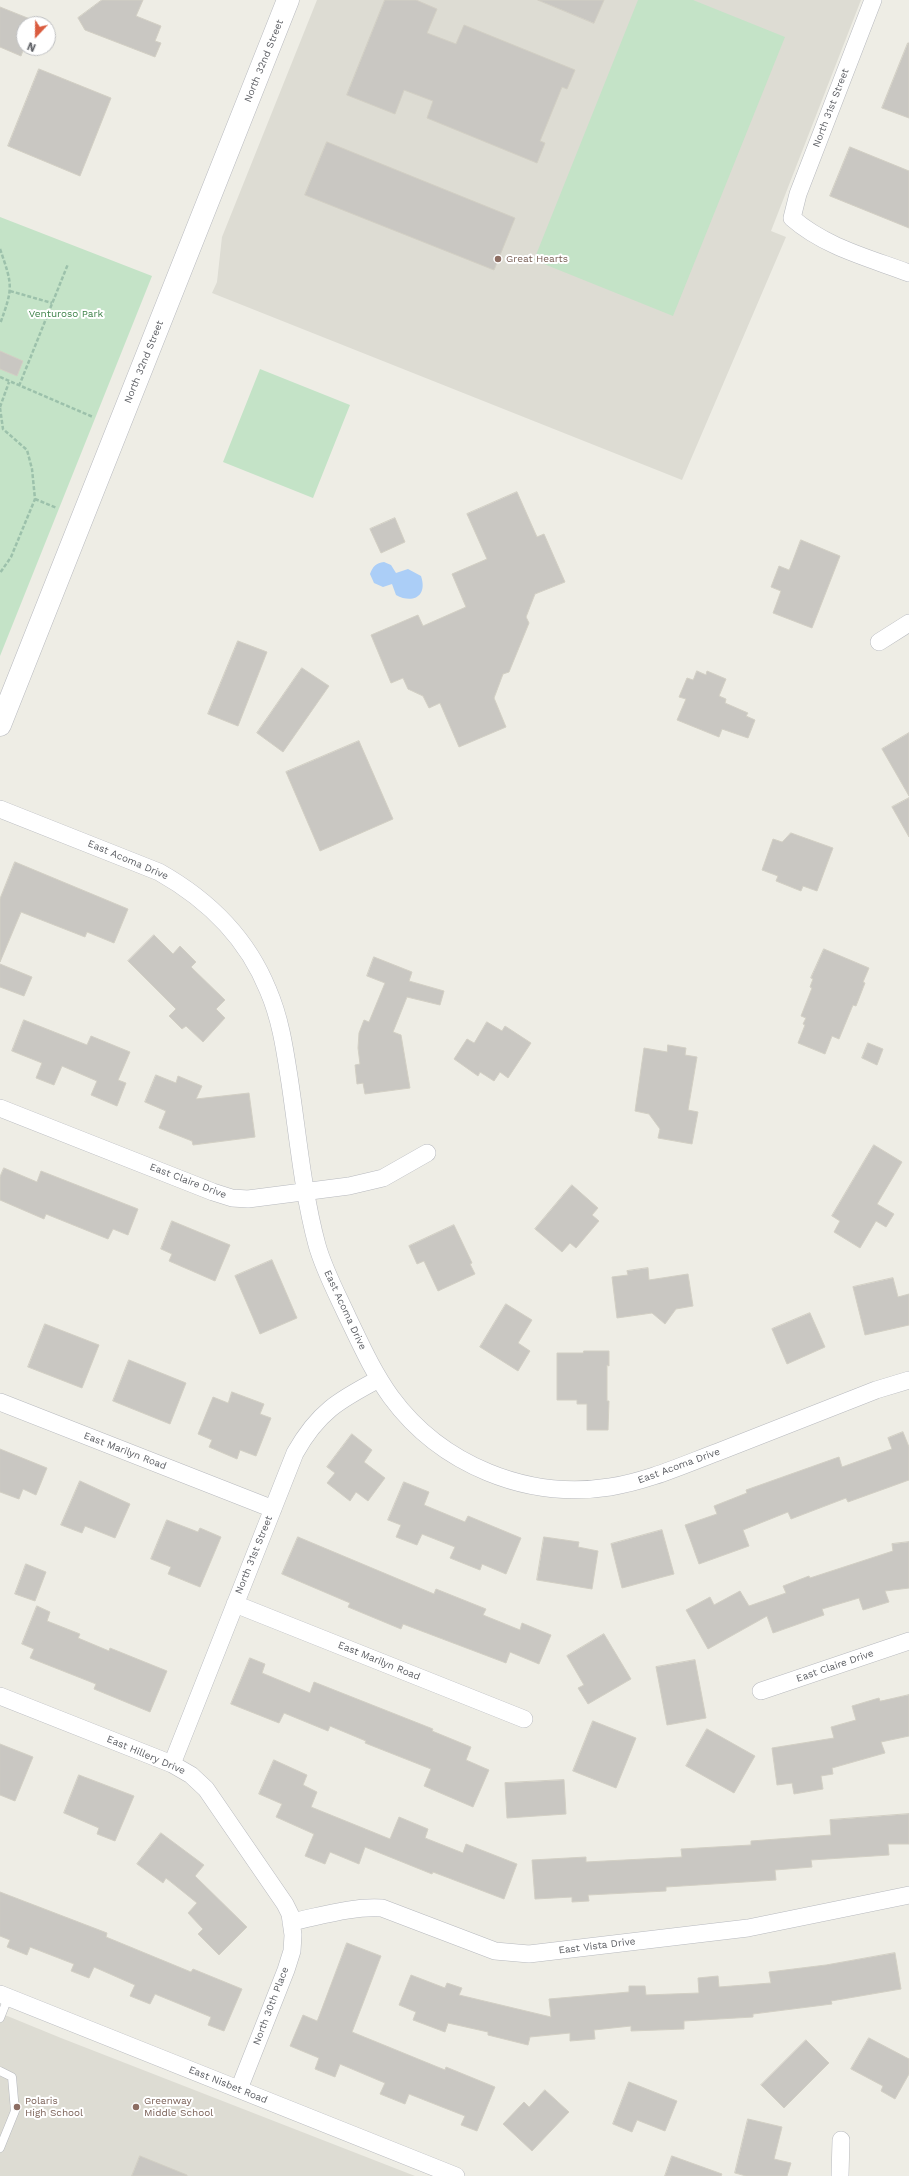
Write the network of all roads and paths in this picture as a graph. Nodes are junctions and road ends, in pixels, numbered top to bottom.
1 (288, 0) edge
2 (873, 0) edge
3 (0, 249) edge
4 (68, 264) dead end
5 (909, 273) edge
6 (10, 291) junction
7 (52, 303) junction
8 (0, 324) edge
9 (0, 377) edge
10 (9, 382) junction
11 (19, 386) junction
12 (0, 408) edge
13 (94, 417) dead end
14 (34, 499) junction
15 (57, 508) dead end
16 (0, 573) edge
17 (909, 623) edge
18 (879, 642) dead end
19 (0, 725) edge
20 (0, 809) edge
21 (0, 1108) edge
22 (426, 1153) dead end
23 (307, 1192) junction
24 (379, 1379) junction
25 (909, 1380) edge
26 (0, 1402) edge
27 (273, 1509) junction
28 (235, 1604) junction
29 (909, 1641) edge
30 (761, 1691) dead end
31 (0, 1696) edge
32 (524, 1719) dead end
33 (172, 1764) junction
34 (909, 1895) edge
35 (291, 1922) junction
36 (4, 1996) edge
37 (0, 2018) edge
38 (0, 2071) edge
39 (238, 2089) junction
40 (841, 2140) dead end
41 (0, 2148) edge
42 (456, 2176) edge
43 (840, 2176) edge

1 - 19 main road, North 32nd Street
2 - 5 street, North 31st Street
3 - 6 path
4 - 7 path
6 - 7 path
6 - 8 path
7 - 11 path
9 - 10 path
10 - 11 path
10 - 12 path
11 - 13 path
12 - 14 path
14 - 15 path
14 - 16 path
17 - 18 street
20 - 23 street, East Acoma Drive
21 - 23 street, East Claire Drive
22 - 23 street, East Claire Drive
23 - 24 street, East Acoma Drive
24 - 25 street, East Acoma Drive
24 - 27 street, North 31st Street
26 - 27 street, East Marilyn Road
27 - 28 street, North 31st Street
28 - 32 street, East Marilyn Road
28 - 33 street, North 31st Street
29 - 30 street, East Claire Drive
31 - 33 street, East Hillery Drive
33 - 35 street, East Hillery Drive
34 - 35 street, East Vista Drive
35 - 39 street, North 30th Place
36 - 37 lane
36 - 39 street, East Nisbet Road
38 - 41 lane
39 - 42 street, East Nisbet Road
40 - 43 street

